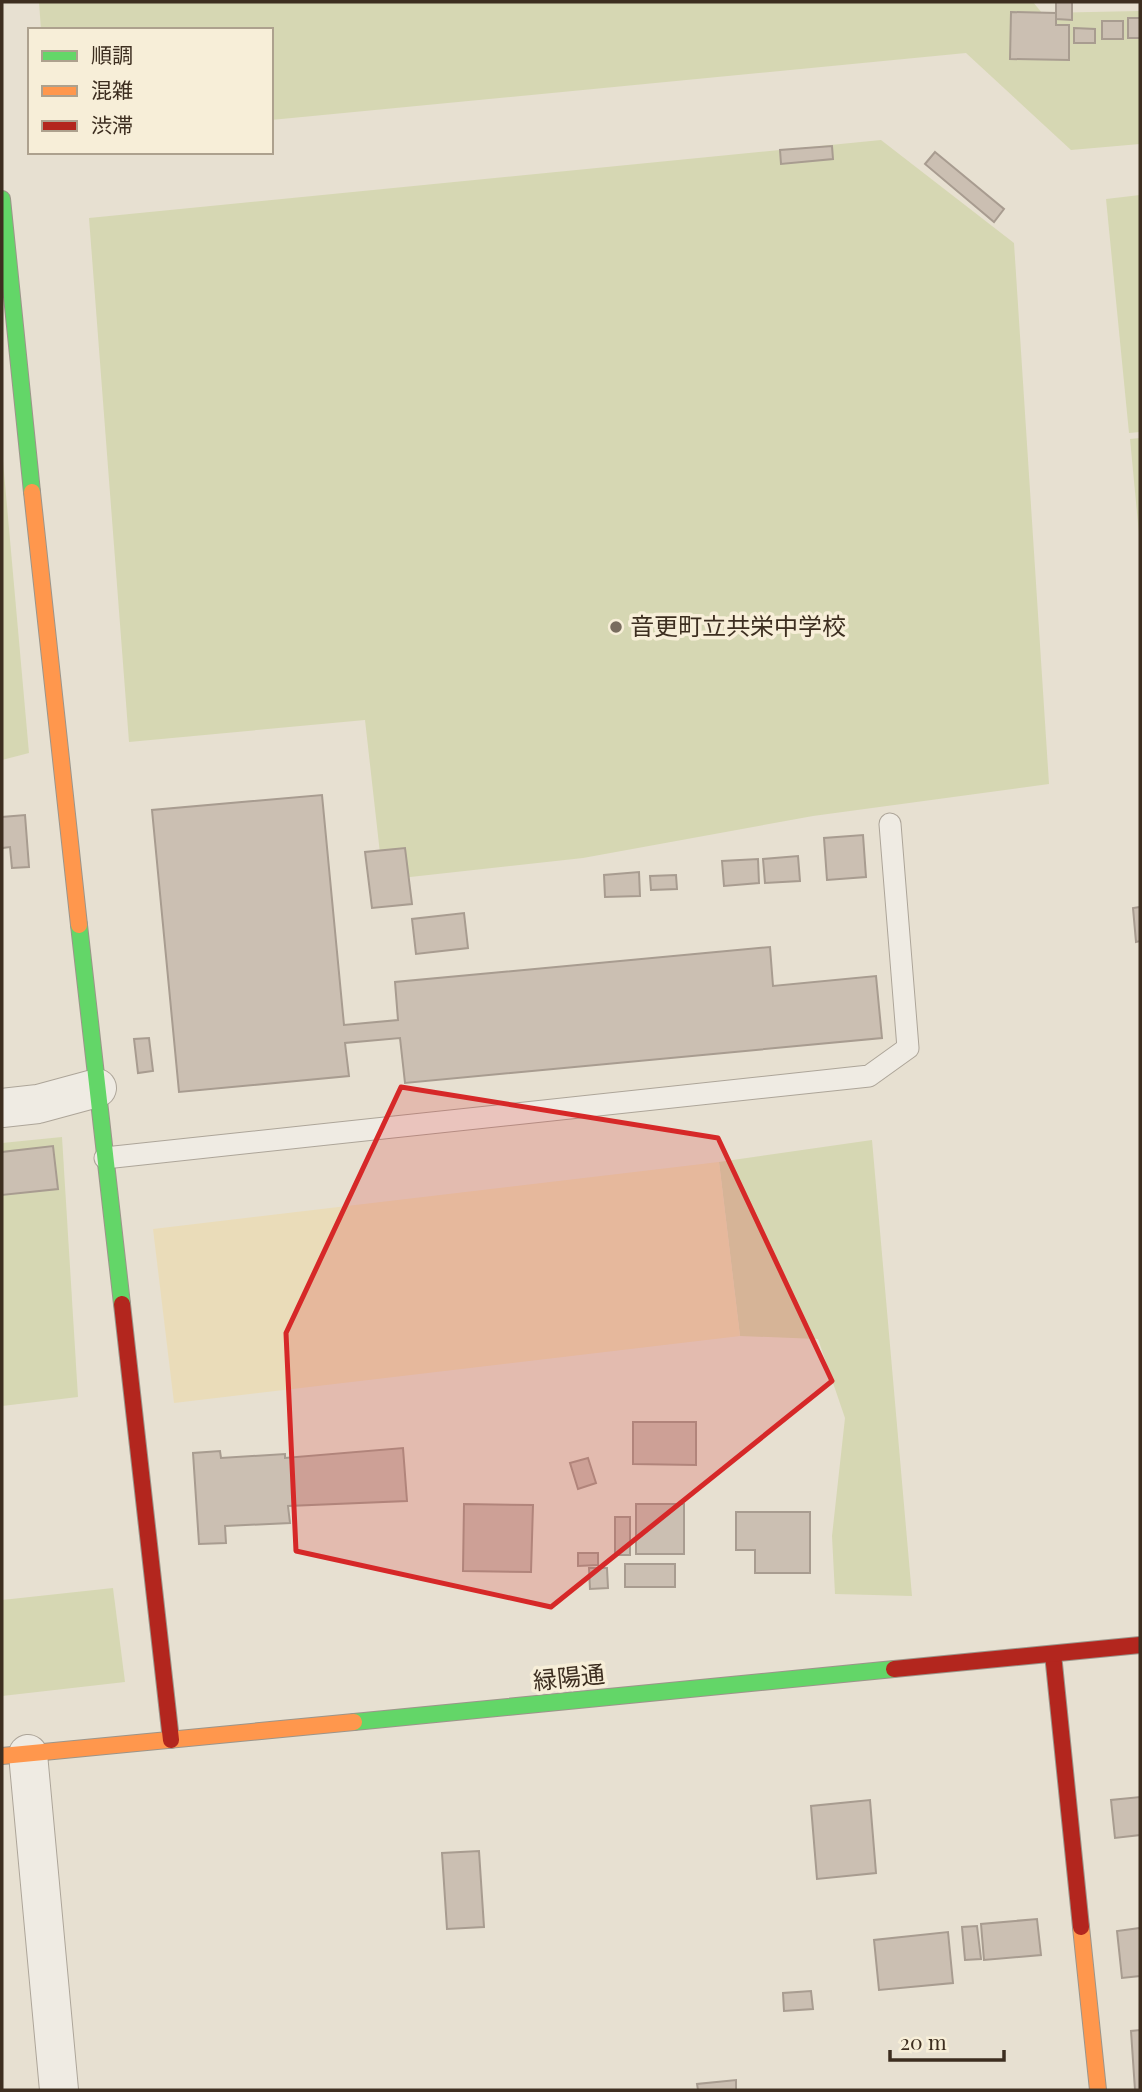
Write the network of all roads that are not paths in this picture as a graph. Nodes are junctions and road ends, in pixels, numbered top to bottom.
1 (2, 199) edge
2 (890, 824) dead end
3 (97, 1088) junction
4 (2, 1108) edge
5 (105, 1158) junction
6 (1140, 1645) edge
7 (1053, 1654) junction
8 (171, 1740) junction
9 (15, 1755) edge
10 (59, 2090) edge
11 (1098, 2090) edge

1 - 3 street
2 - 5 lane
3 - 4 street
3 - 5 street
5 - 8 street
6 - 7 street, 緑陽通
7 - 8 street, 緑陽通
7 - 11 street
8 - 9 street, 緑陽通
9 - 10 street

